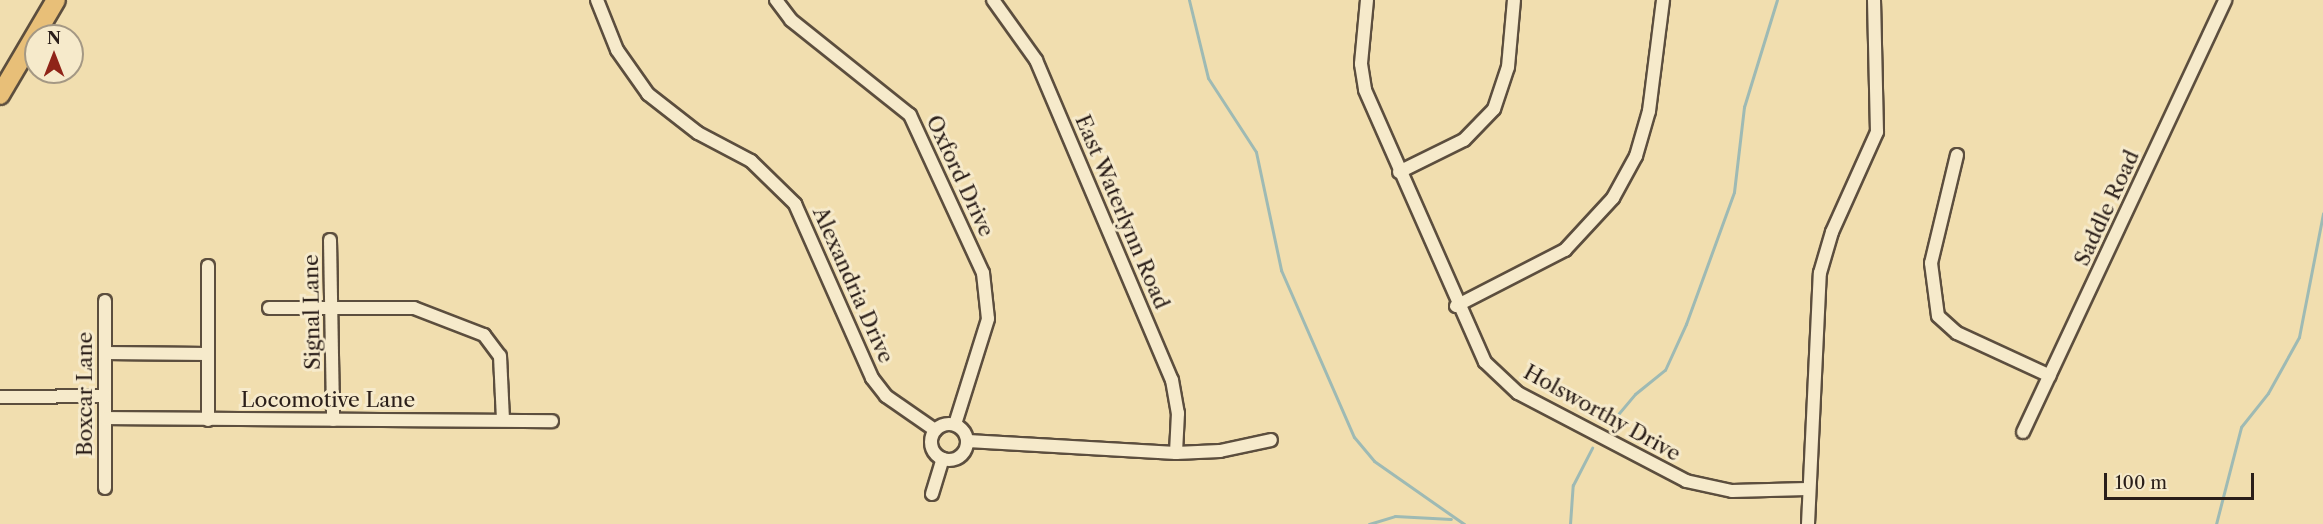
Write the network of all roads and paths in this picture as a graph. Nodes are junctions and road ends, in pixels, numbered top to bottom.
1 (56, 0) edge
2 (597, 0) edge
3 (776, 0) edge
4 (993, 0) edge
5 (1367, 0) edge
6 (1514, 0) edge
7 (1663, 0) edge
8 (1874, 0) edge
9 (2225, 0) edge
10 (0, 95) edge
11 (1957, 155) dead end
12 (1399, 172) junction
13 (330, 240) dead end
14 (208, 266) dead end
15 (105, 301) dead end
16 (1456, 306) junction
17 (331, 307) junction
18 (269, 308) dead end
19 (105, 353) junction
20 (208, 354) junction
21 (2050, 376) junction
22 (105, 396) junction
23 (0, 397) edge
24 (105, 418) junction
25 (208, 420) junction
26 (333, 420) junction
27 (504, 420) junction
28 (552, 420) dead end
29 (955, 424) junction
30 (935, 430) junction
31 (2024, 432) dead end
32 (1271, 440) dead end
33 (968, 441) junction
34 (1176, 453) junction
35 (943, 459) junction
36 (105, 488) dead end
37 (1807, 489) junction
38 (932, 494) dead end
39 (1808, 524) edge

1 - 10 main road
2 - 30 street, Alexandria Drive
3 - 29 street, Oxford Drive
4 - 34 street, East Waterlynn Road
5 - 12 street, Holsworthy Drive
6 - 12 street
7 - 16 street
8 - 37 street
9 - 21 street, Saddle Road
11 - 21 street
12 - 16 street, Holsworthy Drive
13 - 17 street, Signal Lane
14 - 20 street
15 - 19 street, Boxcar Lane
16 - 37 street, Holsworthy Drive
17 - 18 street
17 - 26 street, Signal Lane
17 - 27 street
19 - 20 street
19 - 22 street, Boxcar Lane
20 - 25 street
21 - 31 street, Saddle Road
22 - 23 street
22 - 24 street, Boxcar Lane
24 - 25 street, Locomotive Lane
24 - 36 street, Boxcar Lane
25 - 26 street, Locomotive Lane
26 - 27 street, Locomotive Lane
27 - 28 street, Locomotive Lane
29 - 30 street
29 - 33 street
30 - 35 street
32 - 34 street
33 - 34 street
33 - 35 street
35 - 38 street
37 - 39 street

